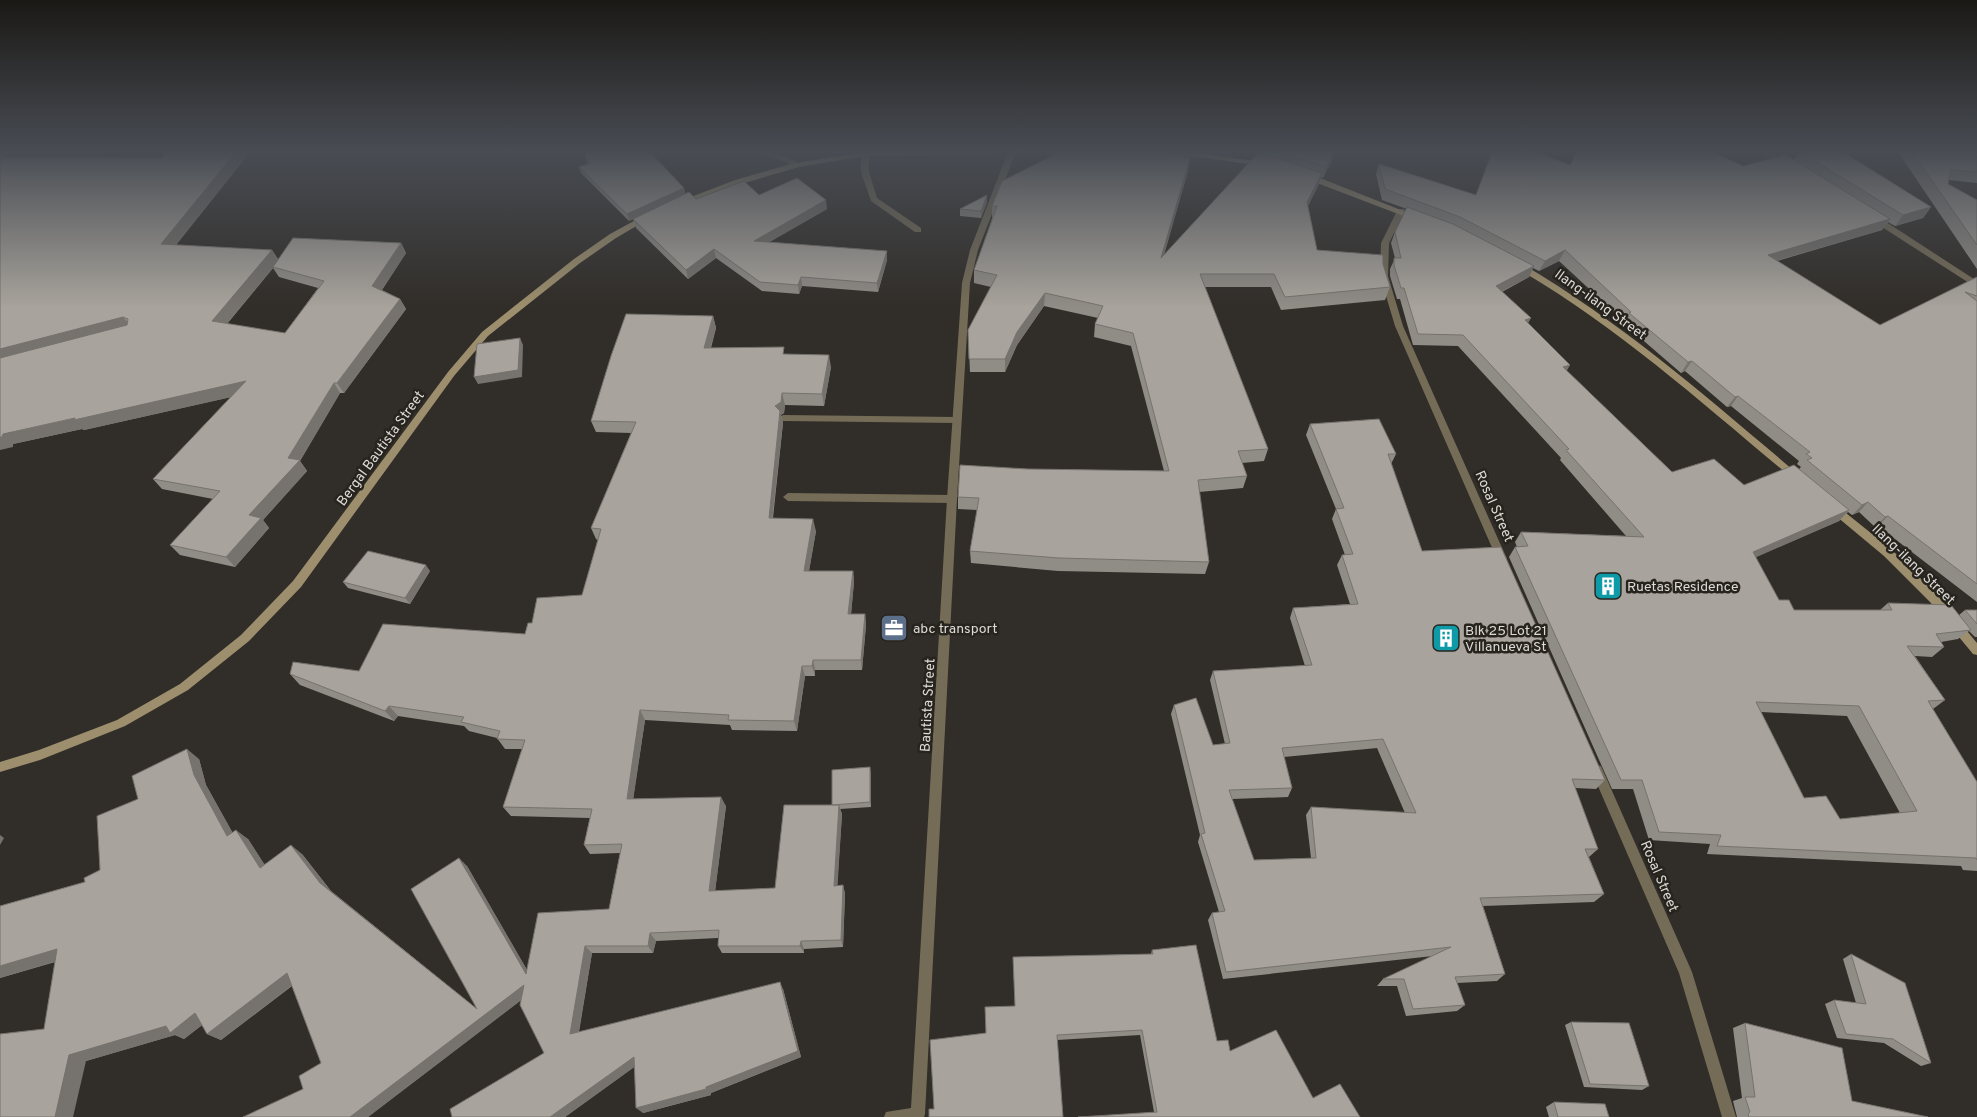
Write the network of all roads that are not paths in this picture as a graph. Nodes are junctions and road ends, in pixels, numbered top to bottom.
1 (677, 204) edge
2 (881, 204) edge
3 (992, 204) edge
4 (1382, 204) edge
5 (672, 206) edge
6 (1401, 211) junction
7 (656, 213) edge
8 (1869, 215) edge
9 (1426, 221) edge
10 (918, 230) dead end
11 (1510, 262) edge
12 (1977, 285) edge
13 (783, 418) edge
14 (956, 420) junction
15 (1805, 484) edge
16 (788, 497) dead end
17 (952, 499) junction
18 (1828, 503) edge
19 (1508, 571) edge
20 (1977, 651) edge
21 (1593, 762) edge
22 (0, 767) edge
23 (917, 1116) edge
24 (891, 1117) edge
25 (1729, 1117) edge

1 - 5 street
2 - 10 street
3 - 14 street, Bautista Street
4 - 6 street
6 - 9 street
6 - 19 street, Rosal Street
7 - 22 street, Bergal Bautista Street
8 - 12 street
11 - 15 street, Ilang-ilang Street
13 - 14 street
14 - 17 street, Bautista Street
16 - 17 street
17 - 23 street, Bautista Street
18 - 20 street, Ilang-ilang Street
21 - 25 street, Rosal Street
23 - 24 street

